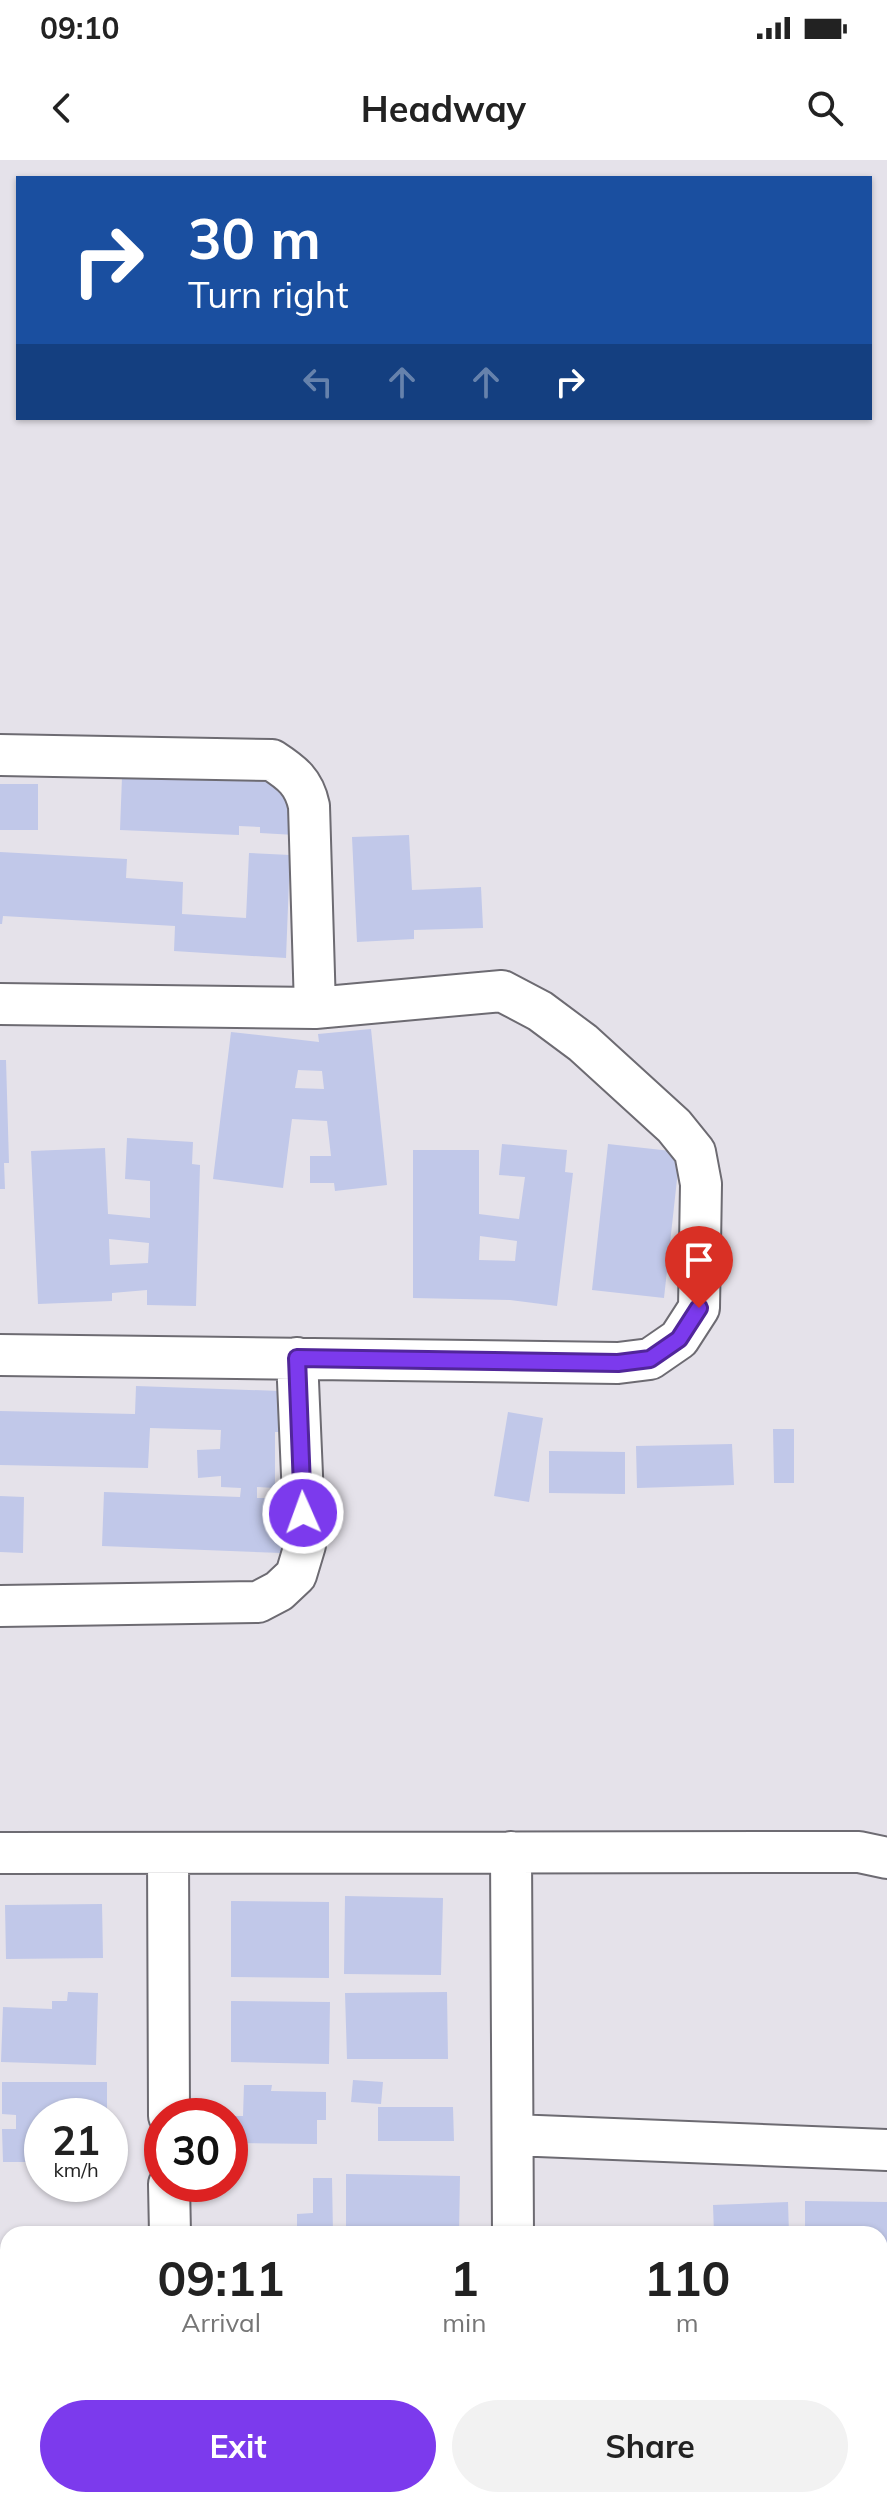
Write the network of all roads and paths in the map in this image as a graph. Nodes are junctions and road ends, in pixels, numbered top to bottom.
1 (0, 755) edge
2 (0, 1004) edge
3 (315, 1008) junction
4 (0, 1355) edge
5 (297, 1358) junction
6 (0, 1606) edge
7 (511, 1852) junction
8 (0, 1853) edge
9 (168, 1853) junction
10 (887, 1858) edge
11 (169, 2098) edge
12 (513, 2135) junction
13 (887, 2150) edge
14 (169, 2202) edge
15 (170, 2226) edge
16 (513, 2226) edge

1 - 3 street
2 - 3 street
3 - 5 street
4 - 5 street
5 - 6 street
7 - 9 street
7 - 10 street
7 - 12 street
8 - 9 street
9 - 11 street
12 - 13 street
12 - 16 street
14 - 15 street

